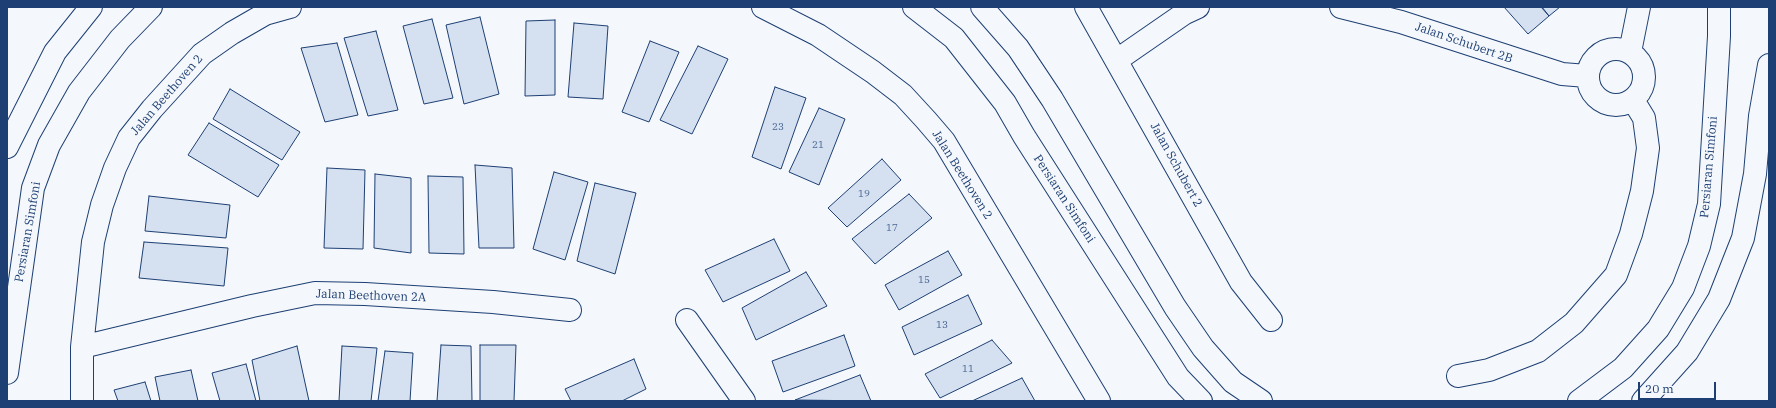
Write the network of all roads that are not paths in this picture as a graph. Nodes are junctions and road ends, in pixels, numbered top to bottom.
1 (91, 7) edge
2 (151, 7) edge
3 (290, 7) edge
4 (763, 7) edge
5 (914, 7) edge
6 (982, 7) edge
7 (1086, 7) edge
8 (1198, 7) edge
9 (1639, 7) edge
10 (1718, 7) edge
11 (1347, 8) edge
12 (1630, 52) junction
13 (1117, 60) junction
14 (1769, 65) edge
15 (1588, 76) junction
16 (1633, 100) junction
17 (7, 147) edge
18 (570, 310) dead end
19 (687, 320) dead end
20 (1271, 320) dead end
21 (82, 348) junction
22 (7, 373) edge
23 (1458, 376) dead end
24 (82, 401) edge
25 (744, 401) edge
26 (1099, 401) edge
27 (1201, 401) edge
28 (1261, 401) edge
29 (1579, 401) edge
30 (1643, 401) edge

1 - 17 street
2 - 22 street, Persiaran Simfoni
3 - 21 street, Jalan Beethoven 2
4 - 26 street, Jalan Beethoven 2
5 - 27 street, Persiaran Simfoni
6 - 28 street
7 - 13 street, Jalan Schubert 2
8 - 13 street
9 - 12 street
10 - 29 street, Persiaran Simfoni
11 - 15 street, Jalan Schubert 2B
12 - 15 street
12 - 16 street
13 - 20 street, Jalan Schubert 2
14 - 30 street
15 - 16 street
16 - 23 street
18 - 21 street, Jalan Beethoven 2A
19 - 25 street
21 - 24 street, Jalan Beethoven 2

